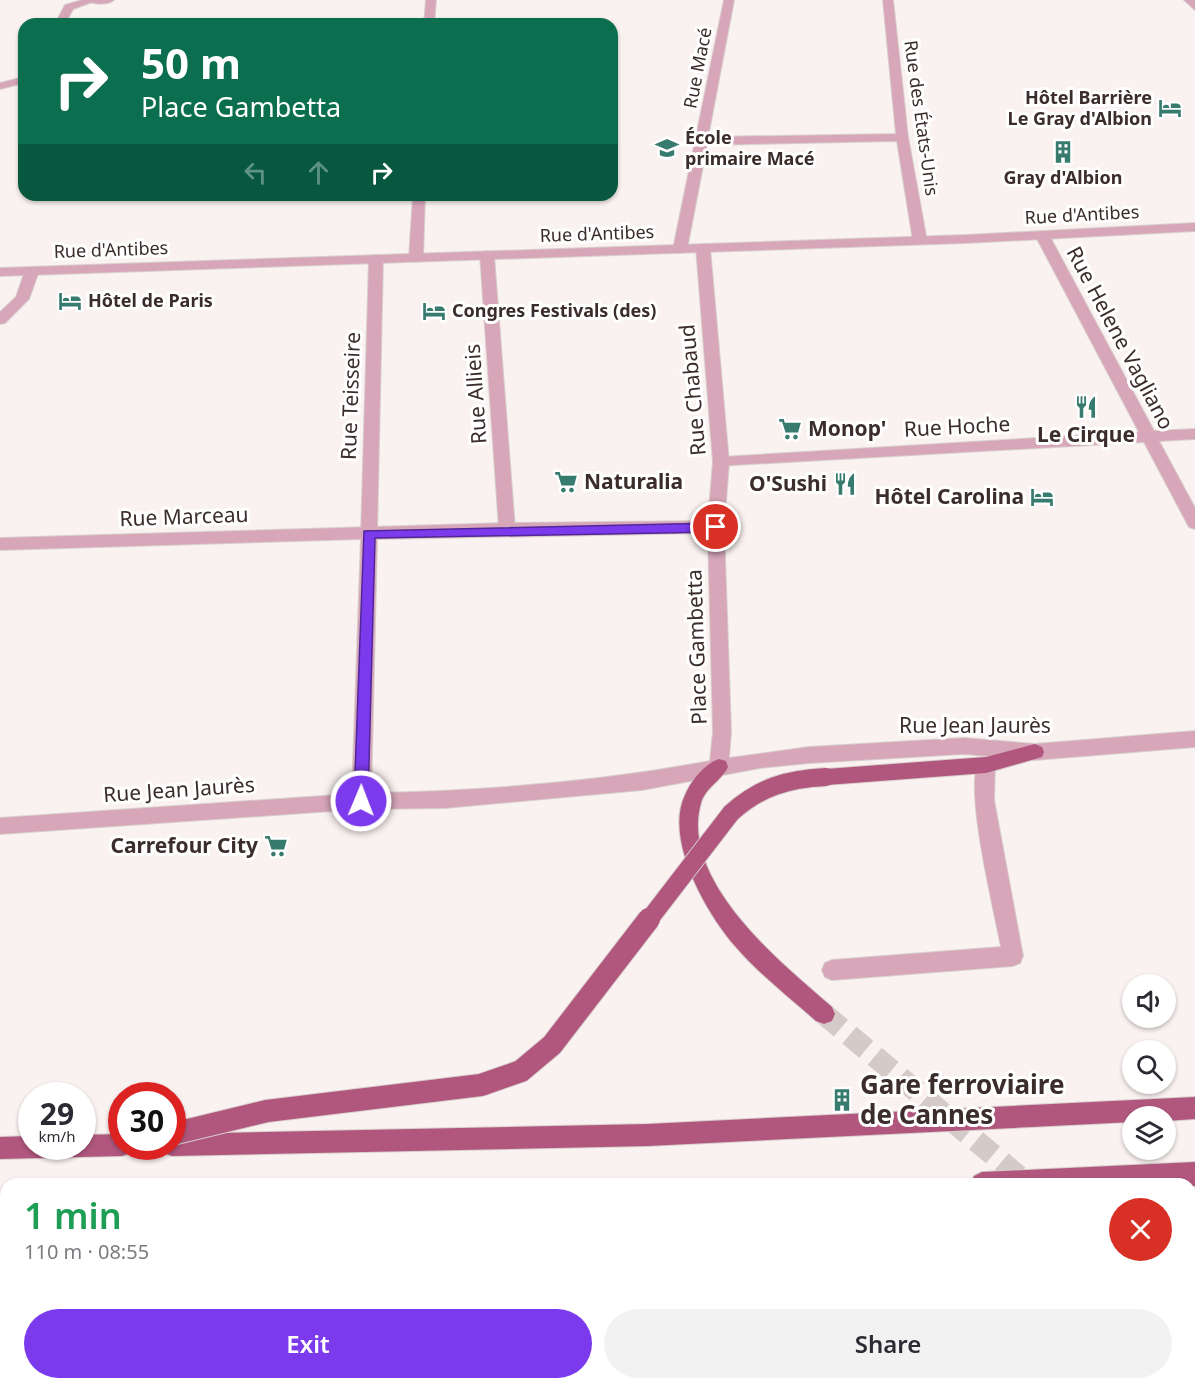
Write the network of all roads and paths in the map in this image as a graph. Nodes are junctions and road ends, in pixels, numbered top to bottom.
1 (92, 0) edge
2 (109, 0) edge
3 (431, 0) edge
4 (729, 0) edge
5 (888, 0) edge
6 (1189, 0) edge
7 (1195, 7) edge
8 (63, 18) edge
9 (430, 18) edge
10 (18, 82) edge
11 (0, 86) edge
12 (902, 137) junction
13 (702, 141) junction
14 (419, 201) edge
15 (1195, 227) edge
16 (1042, 236) junction
17 (920, 241) junction
18 (703, 248) junction
19 (680, 249) junction
20 (487, 255) junction
21 (416, 258) junction
22 (376, 259) junction
23 (32, 271) junction
24 (0, 272) edge
25 (0, 320) edge
26 (1195, 434) edge
27 (1147, 437) junction
28 (721, 462) junction
29 (1195, 523) edge
30 (716, 527) junction
31 (507, 529) junction
32 (369, 534) junction
33 (0, 544) edge
34 (1195, 739) edge
35 (1035, 752) junction
36 (986, 765) junction
37 (719, 767) junction
38 (361, 801) junction
39 (0, 826) edge
40 (832, 970) dead end
41 (824, 1014) tunnel mouth
42 (1195, 1108) edge
43 (186, 1131) edge
44 (108, 1145) edge
45 (186, 1145) edge
46 (0, 1148) edge
47 (1195, 1174) edge
48 (1110, 1178) edge

1 - 2 street
1 - 8 street
3 - 9 street
4 - 13 street, Rue Macé
5 - 12 street, Rue des États-Unis
6 - 7 street
10 - 11 street
12 - 13 street
12 - 17 street, Rue des États-Unis
13 - 19 street, Rue Macé
14 - 21 street
15 - 16 street, Rue d'Antibes
16 - 17 street, Rue d'Antibes
16 - 27 street, Rue Helene Vagliano
17 - 18 street, Rue d'Antibes
18 - 19 street, Rue d'Antibes
18 - 28 street, Rue Chabaud
19 - 20 street, Rue d'Antibes
20 - 21 street, Rue d'Antibes
20 - 31 street, Rue Allieis
21 - 22 street, Rue d'Antibes
22 - 23 street, Rue d'Antibes
22 - 32 street, Rue Teisseire
23 - 24 street, Rue d'Antibes
23 - 25 street
26 - 27 street, Rue Hoche
27 - 28 street, Rue Hoche
27 - 29 street, Rue Helene Vagliano
28 - 30 street, Rue Chabaud
30 - 31 street
30 - 37 street, Place Gambetta
31 - 32 street
32 - 33 street, Rue Marceau
32 - 38 street
34 - 35 street, Rue Jean Jaurès
35 - 36 highway
35 - 37 street, Rue Jean Jaurès
36 - 40 street
36 - 43 highway, bridge
37 - 38 street
37 - 41 highway
38 - 39 street, Rue Jean Jaurès
42 - 45 highway
44 - 46 highway
47 - 48 highway

